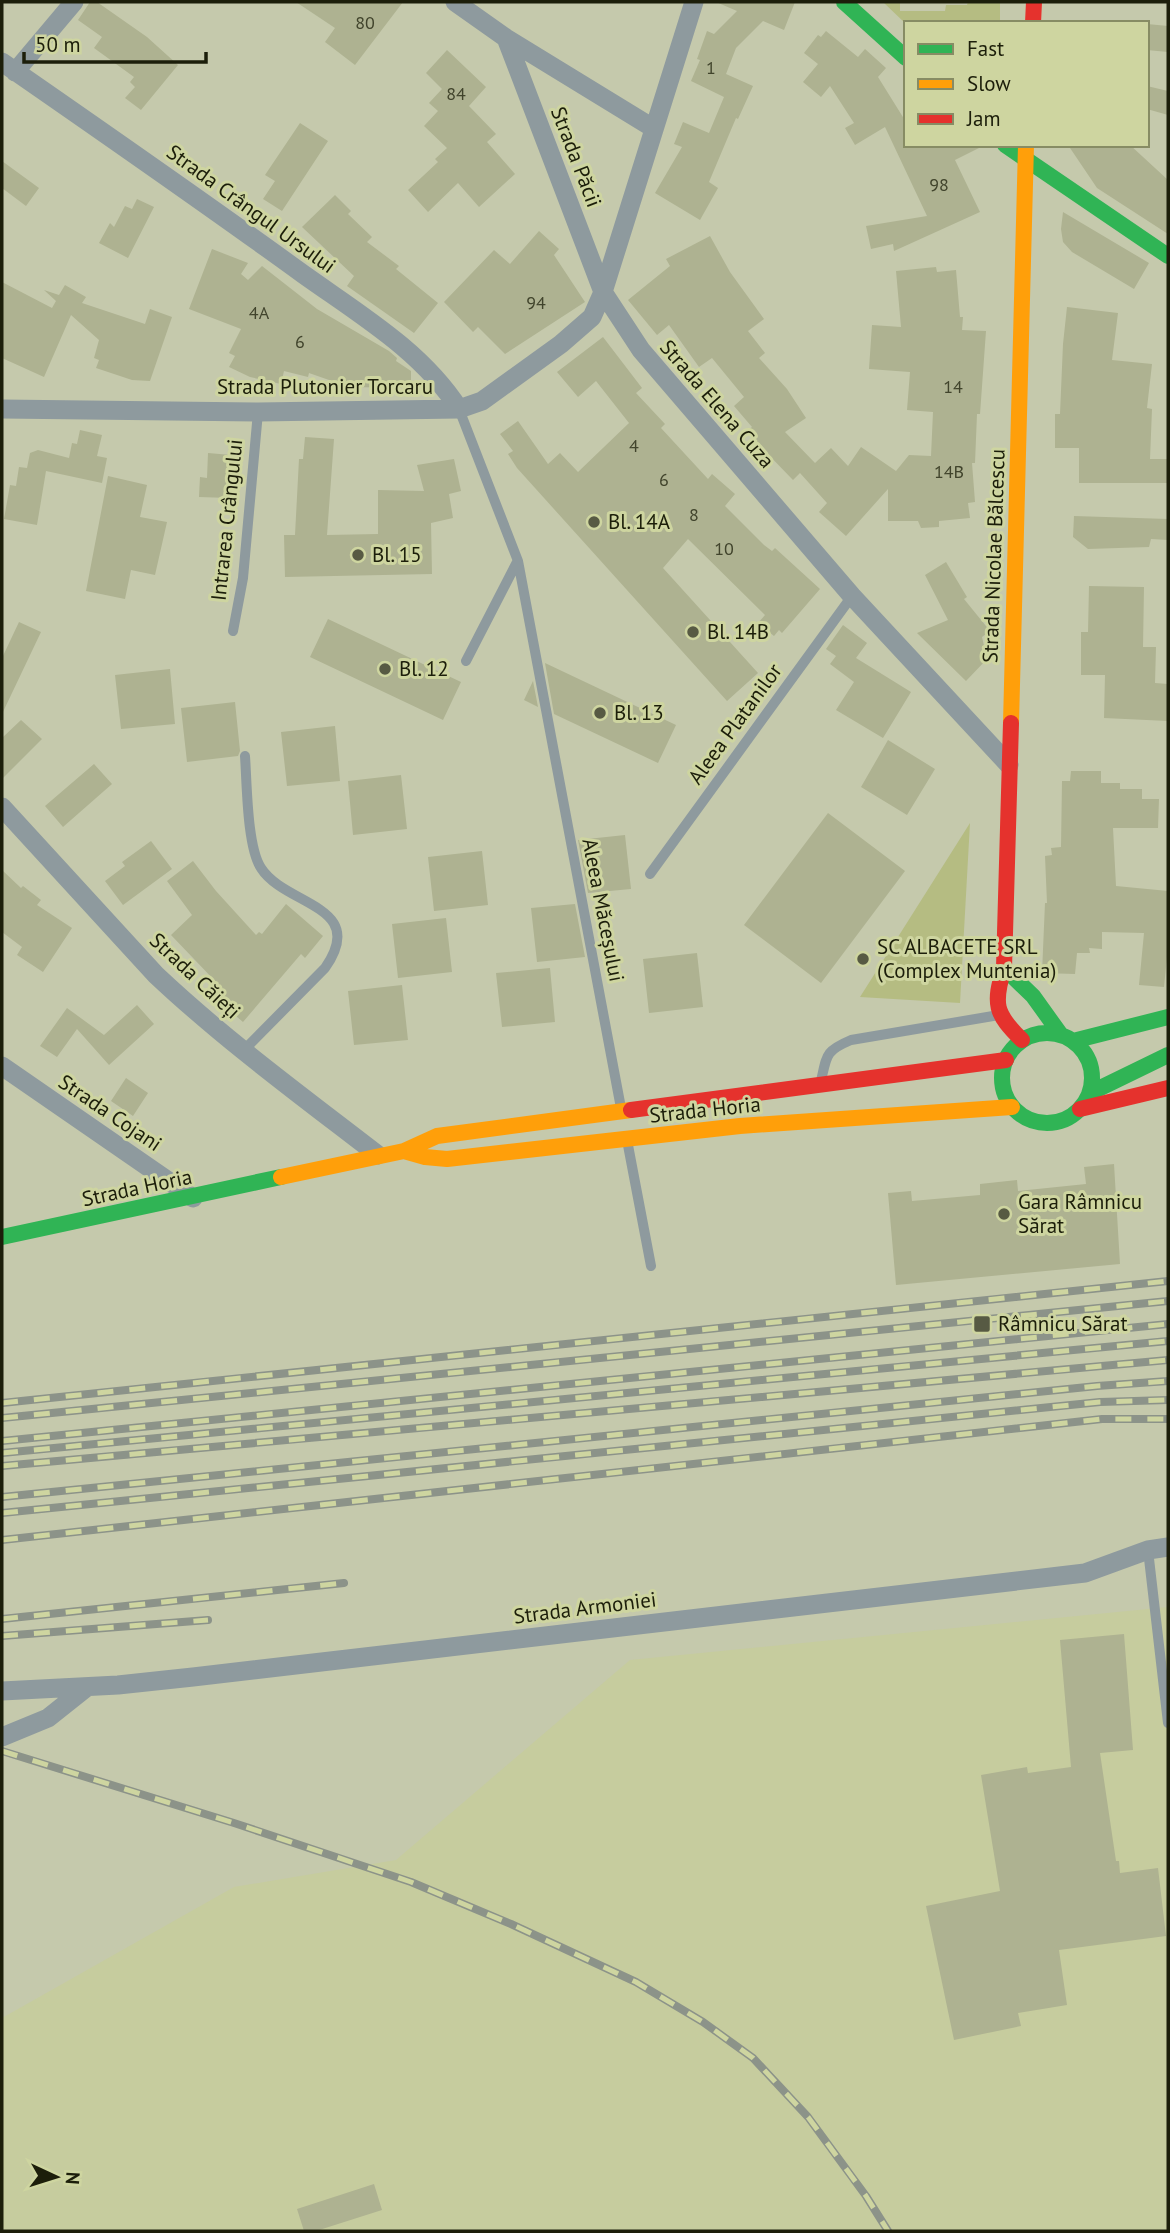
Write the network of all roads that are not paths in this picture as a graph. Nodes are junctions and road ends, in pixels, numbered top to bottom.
1 (74, 2) edge
2 (455, 2) edge
3 (694, 2) edge
4 (844, 2) edge
5 (1034, 2) edge
6 (1033, 21) edge
7 (506, 38) junction
8 (904, 56) edge
9 (9, 67) edge
10 (653, 128) junction
11 (1026, 153) edge
12 (1168, 256) edge
13 (603, 292) junction
14 (2, 409) edge
15 (459, 409) junction
16 (258, 412) junction
17 (517, 561) junction
18 (852, 596) junction
19 (233, 631) dead end
20 (467, 661) dead end
21 (245, 756) dead end
22 (1009, 765) junction
23 (2, 807) edge
24 (650, 874) dead end
25 (1004, 968) junction
26 (999, 1015) junction
27 (1168, 1017) edge
28 (1067, 1038) junction
29 (1022, 1040) junction
30 (244, 1050) junction
31 (1168, 1055) edge
32 (1006, 1060) junction
33 (2, 1066) edge
34 (820, 1085) junction
35 (1168, 1088) edge
36 (1090, 1093) junction
37 (1012, 1107) junction
38 (1080, 1109) junction
39 (622, 1117) dead end
40 (625, 1131) dead end
41 (404, 1151) junction
42 (378, 1156) junction
43 (193, 1198) junction
44 (2, 1237) edge
45 (651, 1266) dead end
46 (1168, 1547) edge
47 (1148, 1550) junction
48 (87, 1687) junction
49 (2, 1691) edge
50 (1168, 1723) edge
51 (2, 1737) edge

1 - 9 street
2 - 7 street, Strada Păcii
3 - 10 street
4 - 8 street
5 - 6 street
7 - 10 street, Strada Păcii
7 - 13 street, Strada Păcii
9 - 15 street, Strada Crângul Ursului
10 - 13 street
11 - 12 street
11 - 22 street, Strada Nicolae Bălcescu
13 - 15 street, Strada Plutonier Torcaru
13 - 18 street, Strada Elena Cuza
14 - 16 street, Strada Plutonier Torcaru
15 - 16 street, Strada Plutonier Torcaru
15 - 17 lane, Aleea Măceșului
16 - 19 lane, Intrarea Crângului
17 - 20 lane
17 - 39 lane, Aleea Măceșului
18 - 22 street, Strada Elena Cuza
18 - 24 lane, Aleea Platanilor
21 - 30 lane
22 - 25 street, Strada Nicolae Bălcescu
23 - 30 street, Strada Căieți
25 - 26 street, Strada Nicolae Bălcescu
25 - 28 street
26 - 29 street
26 - 34 lane
27 - 28 street
28 - 29 street
28 - 36 street
29 - 32 street
30 - 42 street, Strada Căieți
31 - 36 street
32 - 34 street, Strada Horia
32 - 37 street
33 - 43 street, Strada Cojani
34 - 41 street, Strada Horia
35 - 38 street
36 - 38 street
37 - 38 street
37 - 41 street, Strada Horia
40 - 45 lane
41 - 42 street, Strada Horia
42 - 43 street, Strada Horia
43 - 44 street, Strada Horia
46 - 47 street, Strada Armoniei
47 - 48 street, Strada Armoniei
47 - 50 lane
48 - 49 street, Strada Armoniei
48 - 51 street

